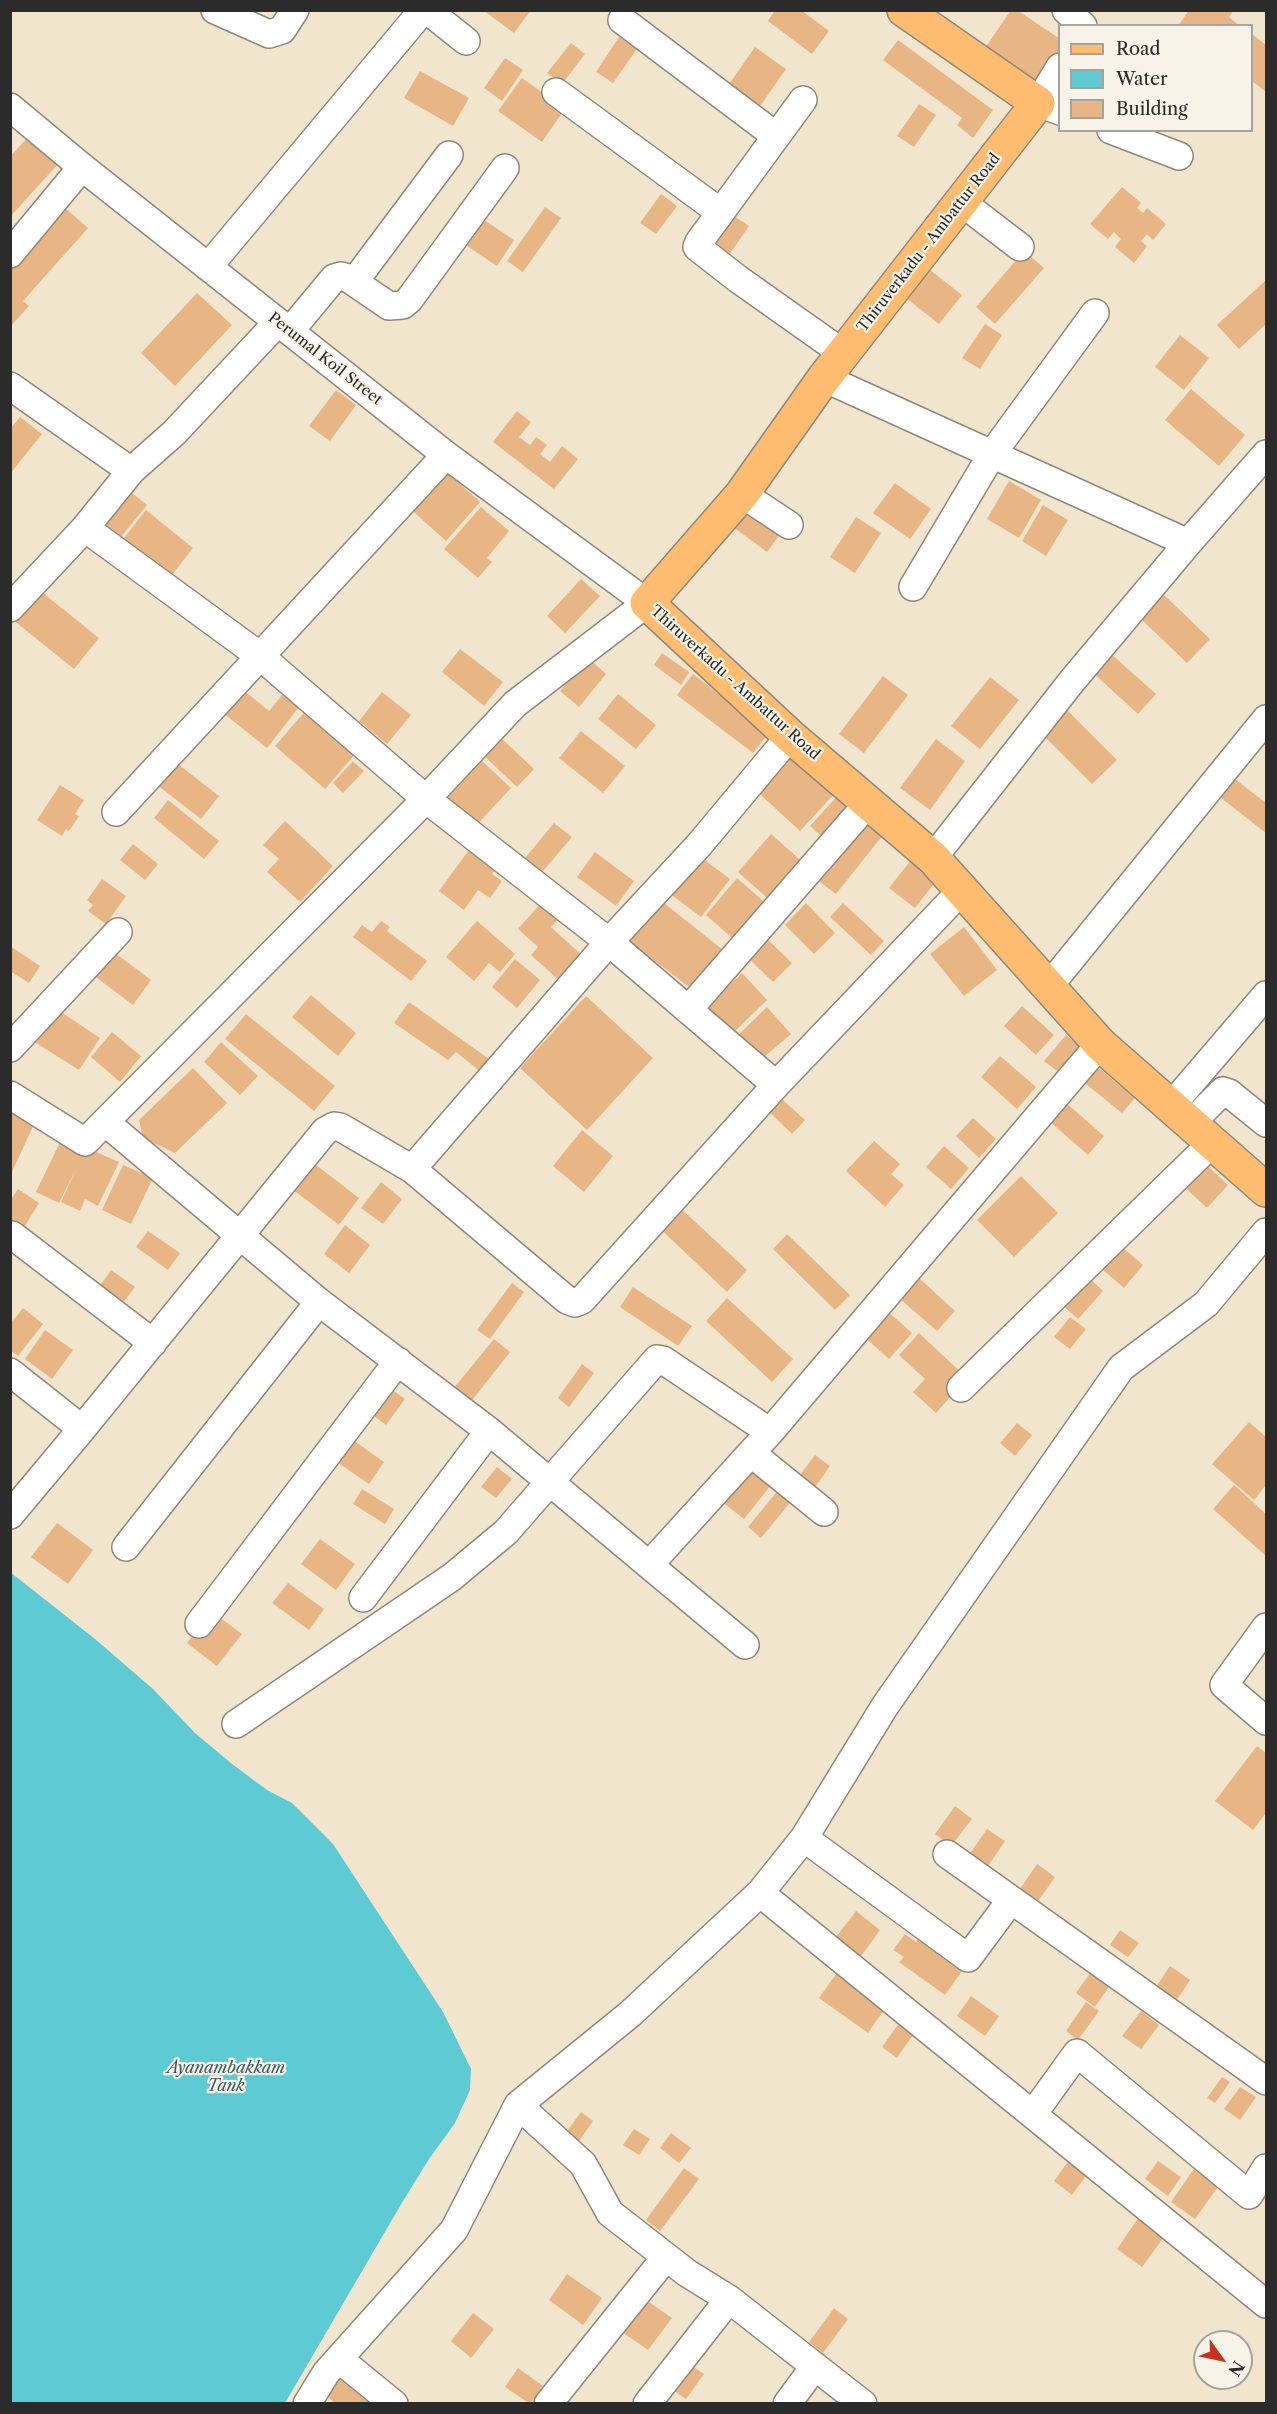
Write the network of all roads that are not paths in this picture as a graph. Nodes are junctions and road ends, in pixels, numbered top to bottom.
1 (215, 10) edge
2 (295, 10) edge
3 (425, 10) edge
4 (904, 10) edge
5 (1066, 10) edge
6 (1094, 10) edge
7 (622, 20) dead end
8 (1082, 24) edge
9 (1085, 24) edge
10 (466, 41) dead end
11 (1058, 71) edge
12 (556, 92) dead end
13 (803, 99) dead end
14 (10, 107) edge
15 (1048, 107) edge
16 (1116, 132) edge
17 (776, 136) junction
18 (449, 154) dead end
19 (1179, 156) dead end
20 (82, 167) junction
21 (505, 168) dead end
22 (960, 201) junction
23 (720, 212) junction
24 (1020, 247) dead end
25 (10, 254) edge
26 (208, 267) junction
27 (354, 282) junction
28 (1095, 313) dead end
29 (284, 327) junction
30 (834, 366) junction
31 (10, 386) edge
32 (992, 454) junction
33 (1266, 454) edge
34 (446, 455) junction
35 (131, 471) junction
36 (742, 494) junction
37 (789, 525) dead end
38 (85, 528) junction
39 (1188, 543) junction
40 (913, 587) dead end
41 (647, 603) junction
42 (10, 608) edge
43 (260, 656) junction
44 (1266, 720) edge
45 (790, 736) junction
46 (426, 799) junction
47 (869, 802) junction
48 (116, 812) dead end
49 (933, 858) junction
50 (962, 890) junction
51 (118, 932) dead end
52 (609, 942) junction
53 (1048, 986) junction
54 (1266, 995) edge
55 (688, 1010) junction
56 (1100, 1044) junction
57 (10, 1048) edge
58 (776, 1085) junction
59 (10, 1095) edge
60 (105, 1122) junction
61 (1266, 1123) edge
62 (1192, 1124) junction
63 (412, 1170) junction
64 (1265, 1186) edge
65 (1266, 1232) edge
66 (12, 1234) dead end
67 (239, 1236) junction
68 (319, 1302) junction
69 (153, 1342) junction
70 (398, 1361) junction
71 (10, 1372) edge
72 (961, 1388) dead end
73 (82, 1429) junction
74 (489, 1431) junction
75 (770, 1432) junction
76 (752, 1453) junction
77 (550, 1484) junction
78 (824, 1512) dead end
79 (10, 1515) edge
80 (126, 1547) dead end
81 (649, 1566) junction
82 (363, 1598) dead end
83 (199, 1623) dead end
84 (1266, 1627) edge
85 (746, 1645) dead end
86 (1266, 1721) edge
87 (236, 1724) dead end
88 (804, 1838) junction
89 (947, 1854) dead end
90 (760, 1893) junction
91 (1011, 1900) junction
92 (1266, 2081) edge
93 (518, 2105) junction
94 (1033, 2114) junction
95 (1266, 2168) edge
96 (1258, 2200) edge
97 (666, 2257) junction
98 (729, 2299) junction
99 (1266, 2304) edge
100 (339, 2359) junction
101 (815, 2366) junction
102 (307, 2403) edge
103 (394, 2403) edge
104 (548, 2403) edge
105 (647, 2403) edge
106 (787, 2403) edge
107 (863, 2403) edge

1 - 2 street
3 - 10 street
3 - 26 street
4 - 15 main road
5 - 8 street
6 - 9 street
7 - 17 street
11 - 15 street
12 - 23 street
13 - 17 street
14 - 20 street, Perumal Koil Street
15 - 22 main road, Thiruverkadu - Ambattur Road
16 - 19 street
17 - 23 street
18 - 27 street
20 - 25 street
20 - 26 street, Perumal Koil Street
21 - 27 street
22 - 24 street
22 - 30 main road, Thiruverkadu - Ambattur Road
23 - 30 street
26 - 29 street, Perumal Koil Street
27 - 29 street
28 - 32 street
29 - 34 street, Perumal Koil Street
29 - 35 street
30 - 32 street
30 - 36 main road, Thiruverkadu - Ambattur Road
31 - 35 street
32 - 39 street
32 - 40 street
33 - 39 street
34 - 41 street, Perumal Koil Street
34 - 43 street
35 - 38 street
36 - 37 street
36 - 41 main road, Thiruverkadu - Ambattur Road
38 - 42 street
38 - 43 street
39 - 49 street
41 - 45 main road, Thiruverkadu - Ambattur Road
41 - 46 street
43 - 46 street
43 - 48 street
44 - 53 street
45 - 47 main road, Thiruverkadu - Ambattur Road
45 - 52 street
46 - 52 street
46 - 60 street
47 - 49 main road, Thiruverkadu - Ambattur Road
47 - 55 street
49 - 50 main road, Thiruverkadu - Ambattur Road
50 - 53 main road, Thiruverkadu - Ambattur Road
50 - 58 street
51 - 57 street
52 - 55 street
52 - 63 street
53 - 56 main road, Thiruverkadu - Ambattur Road
54 - 62 street
55 - 58 street
56 - 62 main road, Thiruverkadu - Ambattur Road
56 - 75 street
58 - 63 street
59 - 60 street
60 - 67 street
61 - 62 street
62 - 64 main road, Thiruverkadu - Ambattur Road
62 - 72 street
63 - 67 street
65 - 88 street
66 - 69 street
67 - 68 street
67 - 69 street
68 - 70 street
68 - 80 street
69 - 73 street
70 - 74 street
70 - 83 street
71 - 73 street
73 - 79 street
74 - 77 street
74 - 82 street
75 - 76 street
75 - 77 street
76 - 78 street
76 - 81 street
77 - 81 street
77 - 87 street
81 - 85 street
84 - 86 street
88 - 90 street
88 - 91 street
89 - 91 street
90 - 93 street
90 - 94 street
91 - 92 street
93 - 97 street
93 - 100 street
94 - 96 street
94 - 99 street
95 - 96 street
97 - 98 street
97 - 104 street
98 - 101 street
98 - 105 street
100 - 102 street
100 - 103 street
101 - 106 street
101 - 107 street

